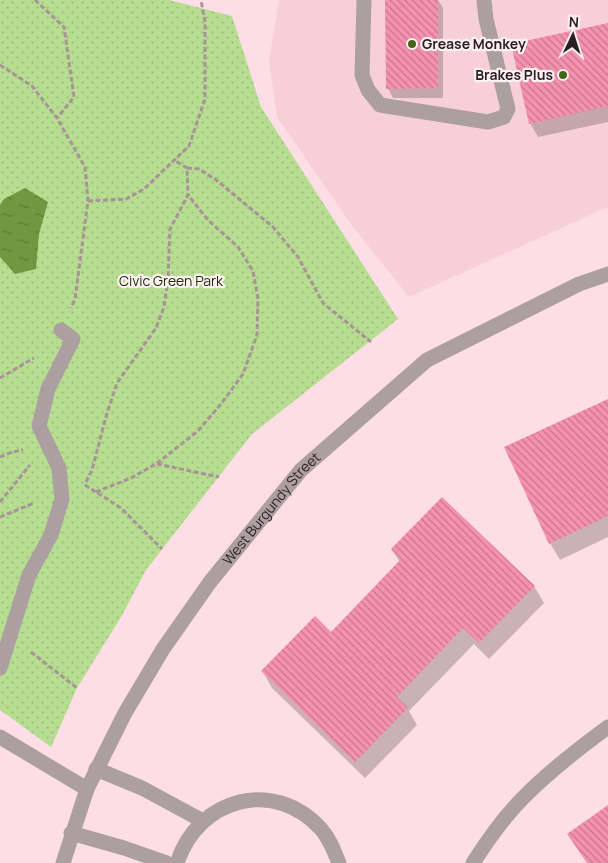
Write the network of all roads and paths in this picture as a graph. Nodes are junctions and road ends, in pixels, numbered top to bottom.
1 (35, 0) edge
2 (201, 0) edge
3 (364, 0) edge
4 (484, 0) edge
5 (0, 65) edge
6 (57, 118) junction
7 (174, 160) junction
8 (187, 168) junction
9 (188, 195) junction
10 (88, 201) junction
11 (608, 274) edge
12 (60, 330) junction
13 (371, 342) dead end
14 (0, 378) edge
15 (28, 449) dead end
16 (0, 457) edge
17 (32, 461) dead end
18 (156, 464) junction
19 (219, 476) dead end
20 (85, 485) dead end
21 (96, 492) dead end
22 (0, 502) edge
23 (12, 630) junction
24 (0, 668) edge
25 (77, 688) dead end
26 (608, 727) edge
27 (0, 737) edge
28 (96, 769) junction
29 (87, 789) junction
30 (203, 821) junction
31 (71, 834) junction
32 (63, 863) edge
33 (167, 863) edge
34 (177, 863) edge
35 (339, 863) edge
36 (472, 863) edge

1 - 6 path
2 - 7 path
3 - 4 street
5 - 6 path
6 - 10 path
7 - 8 path
7 - 10 path
8 - 9 path
8 - 13 path
9 - 18 path
9 - 20 path
10 - 12 path
11 - 28 street, West Burgundy Street
12 - 14 path
12 - 23 street
15 - 16 path
17 - 22 path
18 - 19 path
18 - 21 path
23 - 24 street
23 - 25 path
26 - 36 street
27 - 29 street
28 - 29 street, West Burgundy Street
28 - 30 street
29 - 31 street, West Burgundy Street
30 - 34 street
30 - 35 street
31 - 32 street, West Burgundy Street
31 - 33 street

